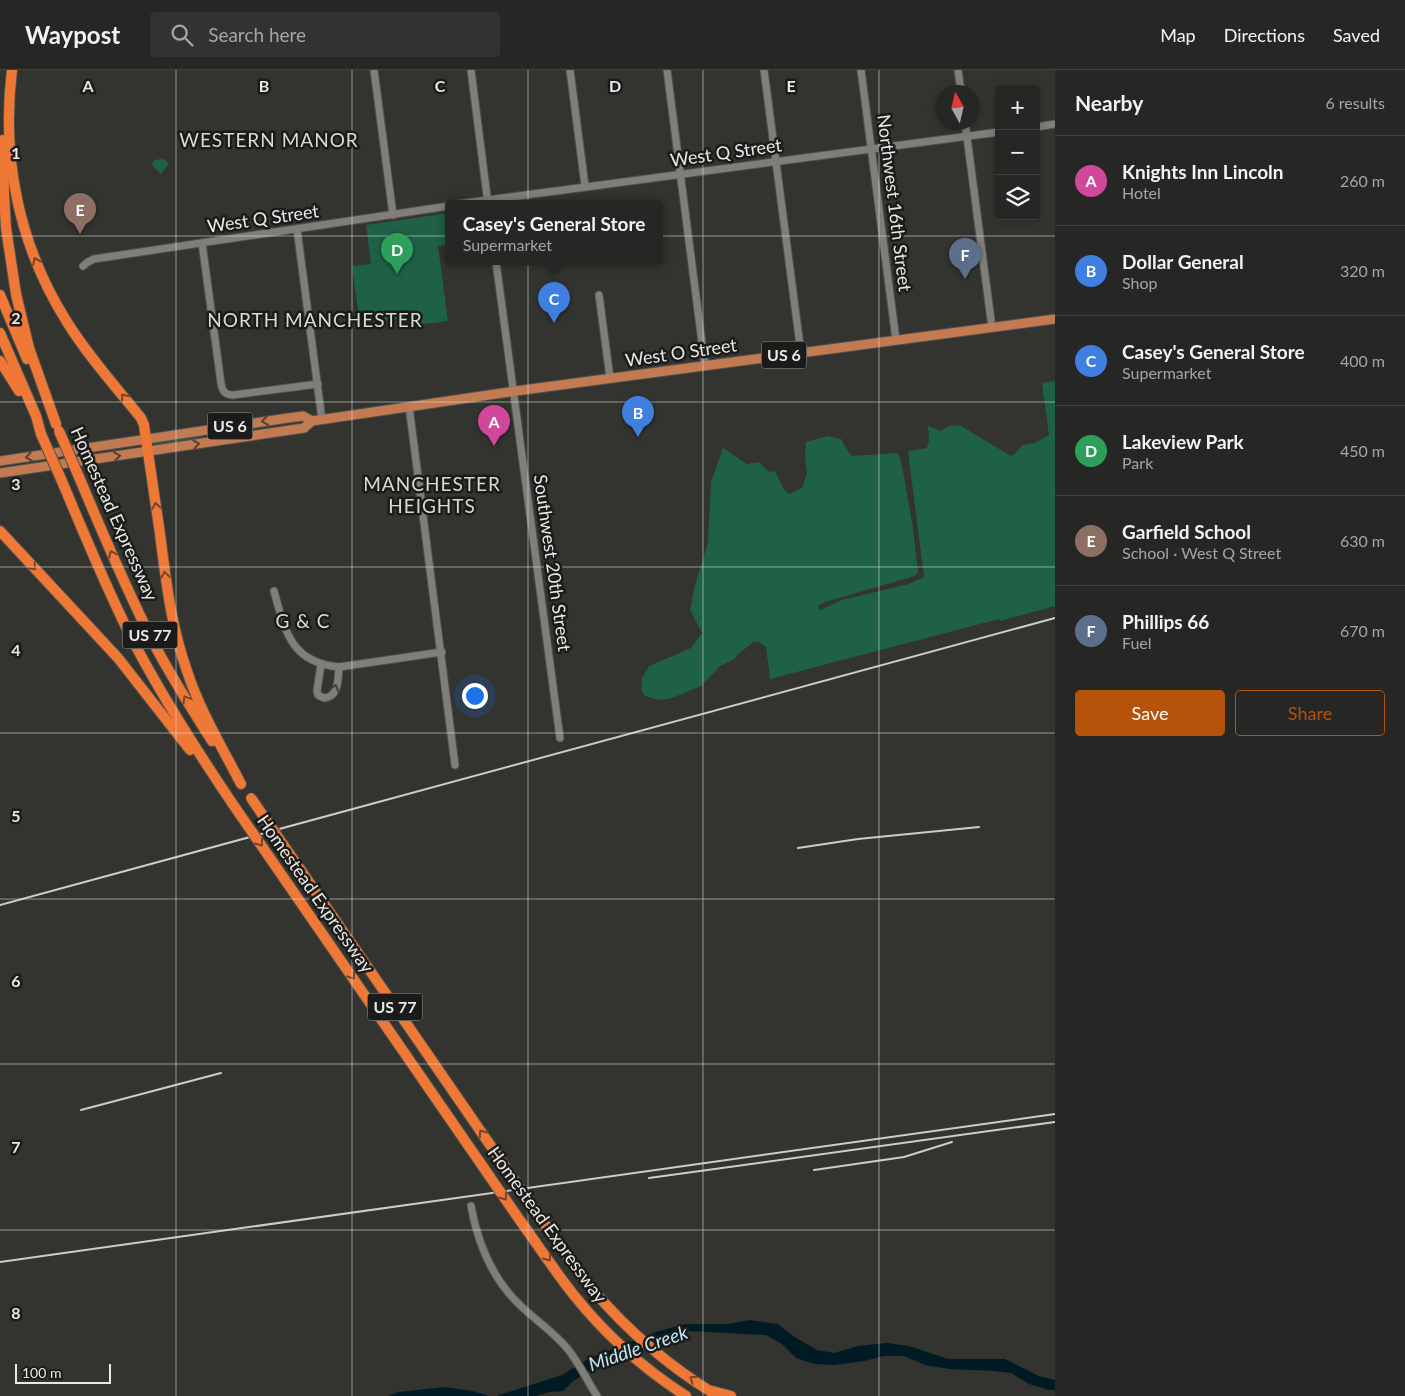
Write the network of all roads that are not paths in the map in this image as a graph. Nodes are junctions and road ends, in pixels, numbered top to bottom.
1 (10, 70) edge
2 (374, 70) edge
3 (471, 70) edge
4 (570, 70) edge
5 (667, 70) edge
6 (764, 70) edge
7 (861, 70) edge
8 (958, 70) edge
9 (960, 85) edge
10 (1055, 124) edge
11 (1040, 126) edge
12 (966, 130) edge
13 (995, 132) edge
14 (967, 136) junction
15 (872, 148) junction
16 (776, 161) junction
17 (680, 174) junction
18 (585, 186) junction
19 (488, 200) edge
20 (500, 200) edge
21 (445, 207) edge
22 (393, 215) junction
23 (298, 229) junction
24 (202, 243) junction
25 (496, 265) edge
26 (83, 266) dead end
27 (0, 295) edge
28 (599, 295) dead end
29 (1055, 319) edge
30 (992, 328) junction
31 (0, 333) edge
32 (896, 340) junction
33 (801, 353) junction
34 (0, 362) edge
35 (705, 366) junction
36 (610, 378) junction
37 (318, 384) junction
38 (513, 391) junction
39 (409, 406) junction
40 (322, 420) junction
41 (312, 421) junction
42 (58, 427) junction
43 (41, 434) junction
44 (146, 439) junction
45 (148, 451) junction
46 (0, 461) edge
47 (0, 473) edge
48 (0, 531) edge
49 (274, 591) dead end
50 (442, 652) junction
51 (321, 664) junction
52 (340, 667) junction
53 (560, 738) dead end
54 (455, 765) dead end
55 (217, 780) junction
56 (241, 784) junction
57 (471, 1206) dead end
58 (660, 1377) junction
59 (708, 1390) junction
60 (596, 1396) edge
61 (676, 1396) edge
62 (686, 1396) edge
63 (718, 1396) edge
64 (731, 1396) edge

1 - 42 highway, US 77
44 -> 1 highway
2 - 22 street
3 - 19 street
4 - 18 street
5 - 17 street
6 - 16 street
7 - 15 street, Northwest 16th Street
8 - 9 street
10 - 11 street
12 - 14 street
13 - 14 street, West Q Street
14 - 15 street, West Q Street
14 - 30 street
15 - 16 street, West Q Street
15 - 32 street, Northwest 16th Street
16 - 17 street, West Q Street
16 - 33 street
17 - 18 street, West Q Street
17 - 35 street
18 - 20 street, West Q Street
21 - 22 street, West Q Street
22 - 23 street, West Q Street
23 - 24 street, West Q Street
23 - 37 street
24 - 26 street, West Q Street
24 - 37 street
25 - 38 street, Southwest 20th Street
27 - 42 highway
28 - 36 street
29 - 30 main road, West O Street / US 6
30 - 32 main road, West O Street / US 6
31 - 43 highway, US 77
32 - 33 main road, West O Street / US 6
33 - 35 main road, West O Street / US 6
34 - 43 highway
35 - 36 main road, West O Street / US 6
36 - 38 main road, West O Street / US 6
37 - 40 street
38 - 39 main road, West O Street / US 6
38 - 53 street, Southwest 20th Street
39 - 40 main road, West O Street / US 6
39 - 50 street
40 - 41 main road, West O Street / US 6
41 -> 44 main road, West O Street / US 6
45 -> 41 main road, West O Street / US 6
56 -> 42 highway, Homestead Expressway / US 77, bridge
43 - 55 highway, Homestead Expressway / US 77, bridge
44 - 45 highway
44 -> 46 main road, West O Street / US 6
47 -> 45 main road, West O Street / US 6
56 -> 45 highway
48 -> 55 highway
49 - 51 street
50 - 52 street
50 - 54 street
51 - 52 street
51 -> 52 street
55 -> 58 highway, Homestead Expressway / US 77, bridge
59 -> 56 highway, Homestead Expressway / US 77, bridge
57 - 60 street
58 - 61 highway
58 - 62 highway, Homestead Expressway / US 77
59 - 63 highway, Homestead Expressway / US 77
59 - 64 highway

